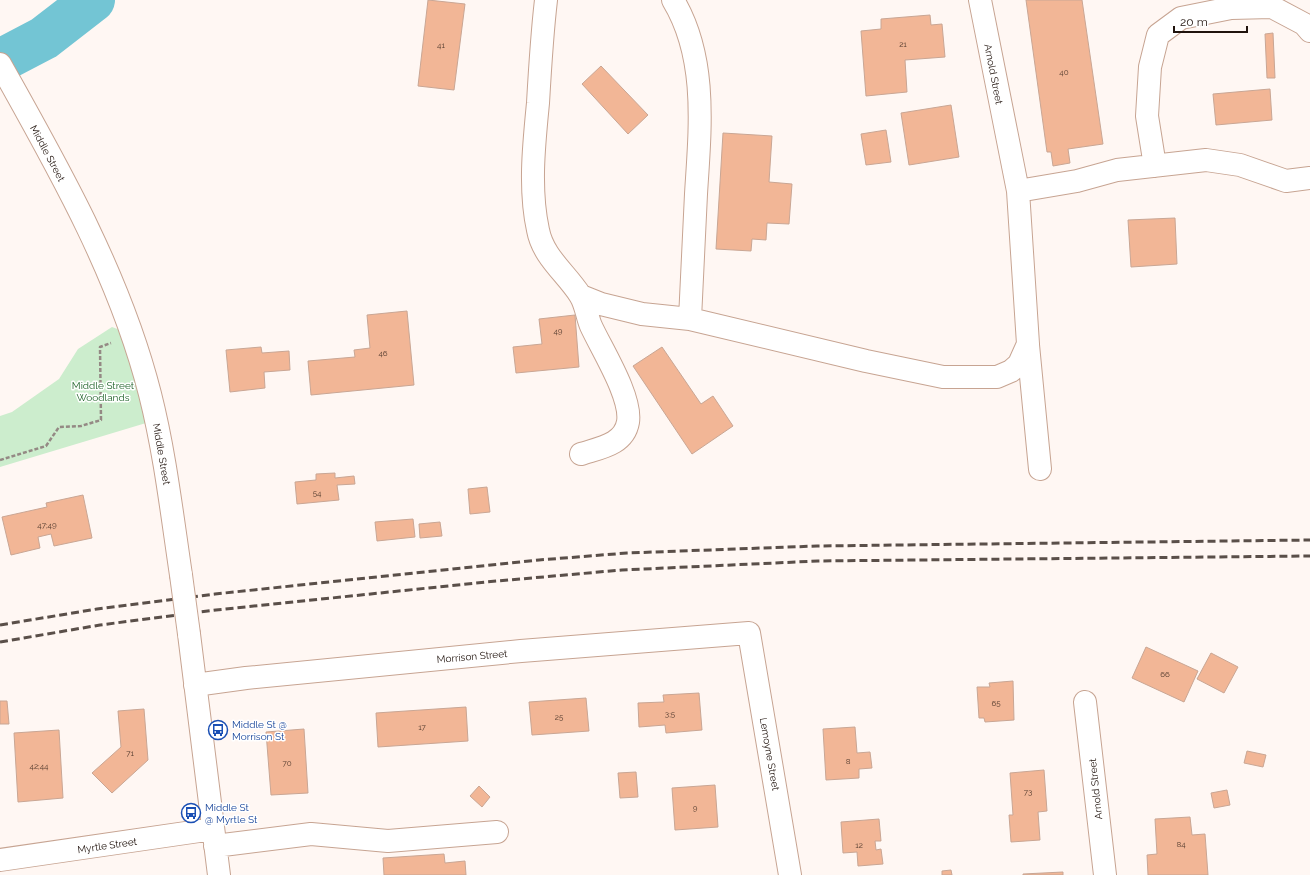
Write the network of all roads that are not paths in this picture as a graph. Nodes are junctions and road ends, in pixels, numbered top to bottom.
1 (546, 0) edge
2 (673, 0) edge
3 (980, 0) edge
4 (1310, 31) edge
5 (0, 64) edge
6 (1155, 166) junction
7 (1310, 178) edge
8 (1018, 191) junction
9 (581, 296) junction
10 (690, 319) junction
11 (1028, 344) junction
12 (581, 454) dead end
13 (1040, 469) dead end
14 (749, 633) joint
15 (195, 685) junction
16 (1085, 702) dead end
17 (497, 832) dead end
18 (214, 837) junction
19 (0, 860) edge
20 (219, 875) edge
21 (790, 875) edge
22 (1105, 875) edge

1 - 9 street
2 - 10 street
3 - 8 street, Arnold Street
4 - 6 street
5 - 15 street, Middle Street, bridge
6 - 7 street
6 - 8 street
8 - 11 street, Arnold Street
9 - 10 street
9 - 12 street
10 - 11 street
11 - 13 street, Arnold Street
14 - 15 street, Morrison Street
14 - 21 street, Lemoyne Street
15 - 18 street, Middle Street
16 - 22 street, Arnold Street
17 - 18 street, Myrtle Street
18 - 19 street, Myrtle Street
18 - 20 street, Middle Street

